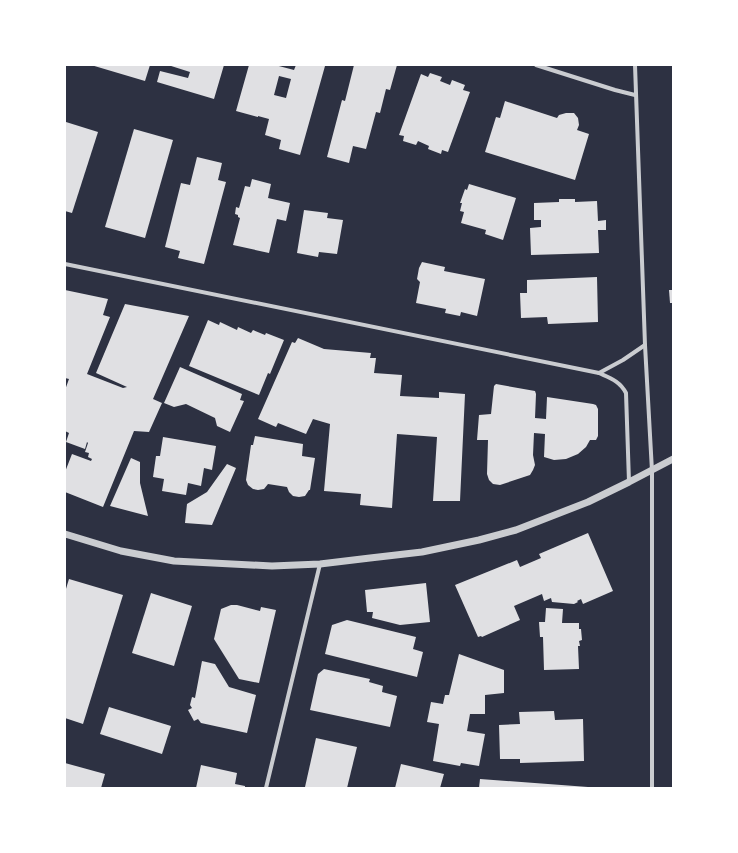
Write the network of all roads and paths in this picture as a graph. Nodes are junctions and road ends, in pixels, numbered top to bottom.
1 (536, 65) edge
2 (635, 65) edge
3 (635, 95) junction
4 (65, 264) edge
5 (645, 345) junction
6 (599, 373) junction
7 (673, 459) edge
8 (652, 471) junction
9 (629, 482) junction
10 (65, 534) edge
11 (320, 564) junction
12 (266, 788) edge
13 (652, 788) edge

1 - 3 street
2 - 3 street
3 - 5 street
4 - 6 street
5 - 6 street
5 - 8 street
6 - 9 street
7 - 8 street
8 - 9 street
8 - 13 street
9 - 11 street
10 - 11 street
11 - 12 street

